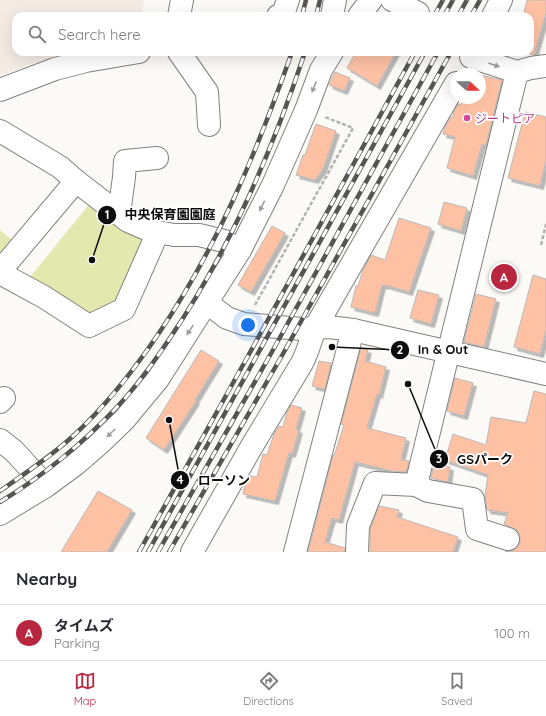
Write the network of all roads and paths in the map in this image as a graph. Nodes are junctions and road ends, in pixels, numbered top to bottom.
1 (182, 0) edge
2 (288, 0) edge
3 (336, 0) edge
4 (371, 0) edge
5 (392, 0) edge
6 (501, 0) edge
7 (180, 12) edge
8 (284, 12) edge
9 (333, 12) edge
10 (362, 12) edge
11 (416, 12) edge
12 (495, 12) edge
13 (115, 56) edge
14 (182, 56) edge
15 (330, 56) edge
16 (469, 61) edge
17 (546, 66) edge
18 (517, 72) junction
19 (0, 90) edge
20 (450, 93) edge
21 (306, 110) junction
22 (209, 125) dead end
23 (0, 131) edge
24 (157, 158) dead end
25 (76, 181) junction
26 (119, 214) junction
27 (546, 224) edge
28 (158, 232) junction
29 (541, 245) dead end
30 (240, 250) junction
31 (0, 272) edge
32 (207, 303) junction
33 (244, 324) junction
34 (315, 328) junction
35 (353, 330) junction
36 (448, 352) junction
37 (546, 374) edge
38 (0, 440) edge
39 (416, 485) junction
40 (46, 486) junction
41 (0, 514) edge
42 (508, 539) dead end
43 (192, 552) edge
44 (295, 552) edge
45 (357, 552) edge

1 - 7 street
2 - 8 street
3 - 9 street
4 - 10 street
5 - 11 street
6 - 12 street
13 - 19 street
14 - 22 street
15 -> 21 street
16 -> 18 street
17 - 18 street
18 - 36 street
20 - 34 street
21 -> 30 street
21 - 33 path
23 - 25 street
24 - 26 street
25 - 26 street
25 - 31 street
26 - 28 street
27 - 29 path
28 - 30 street
28 - 31 street
30 - 32 street
32 - 33 street
32 -> 40 street
33 - 34 street
34 - 35 street
34 - 43 street
35 - 36 street
35 - 44 street
36 - 37 street
36 - 39 street
38 - 40 street
39 - 42 street
39 - 45 street
40 - 41 street

